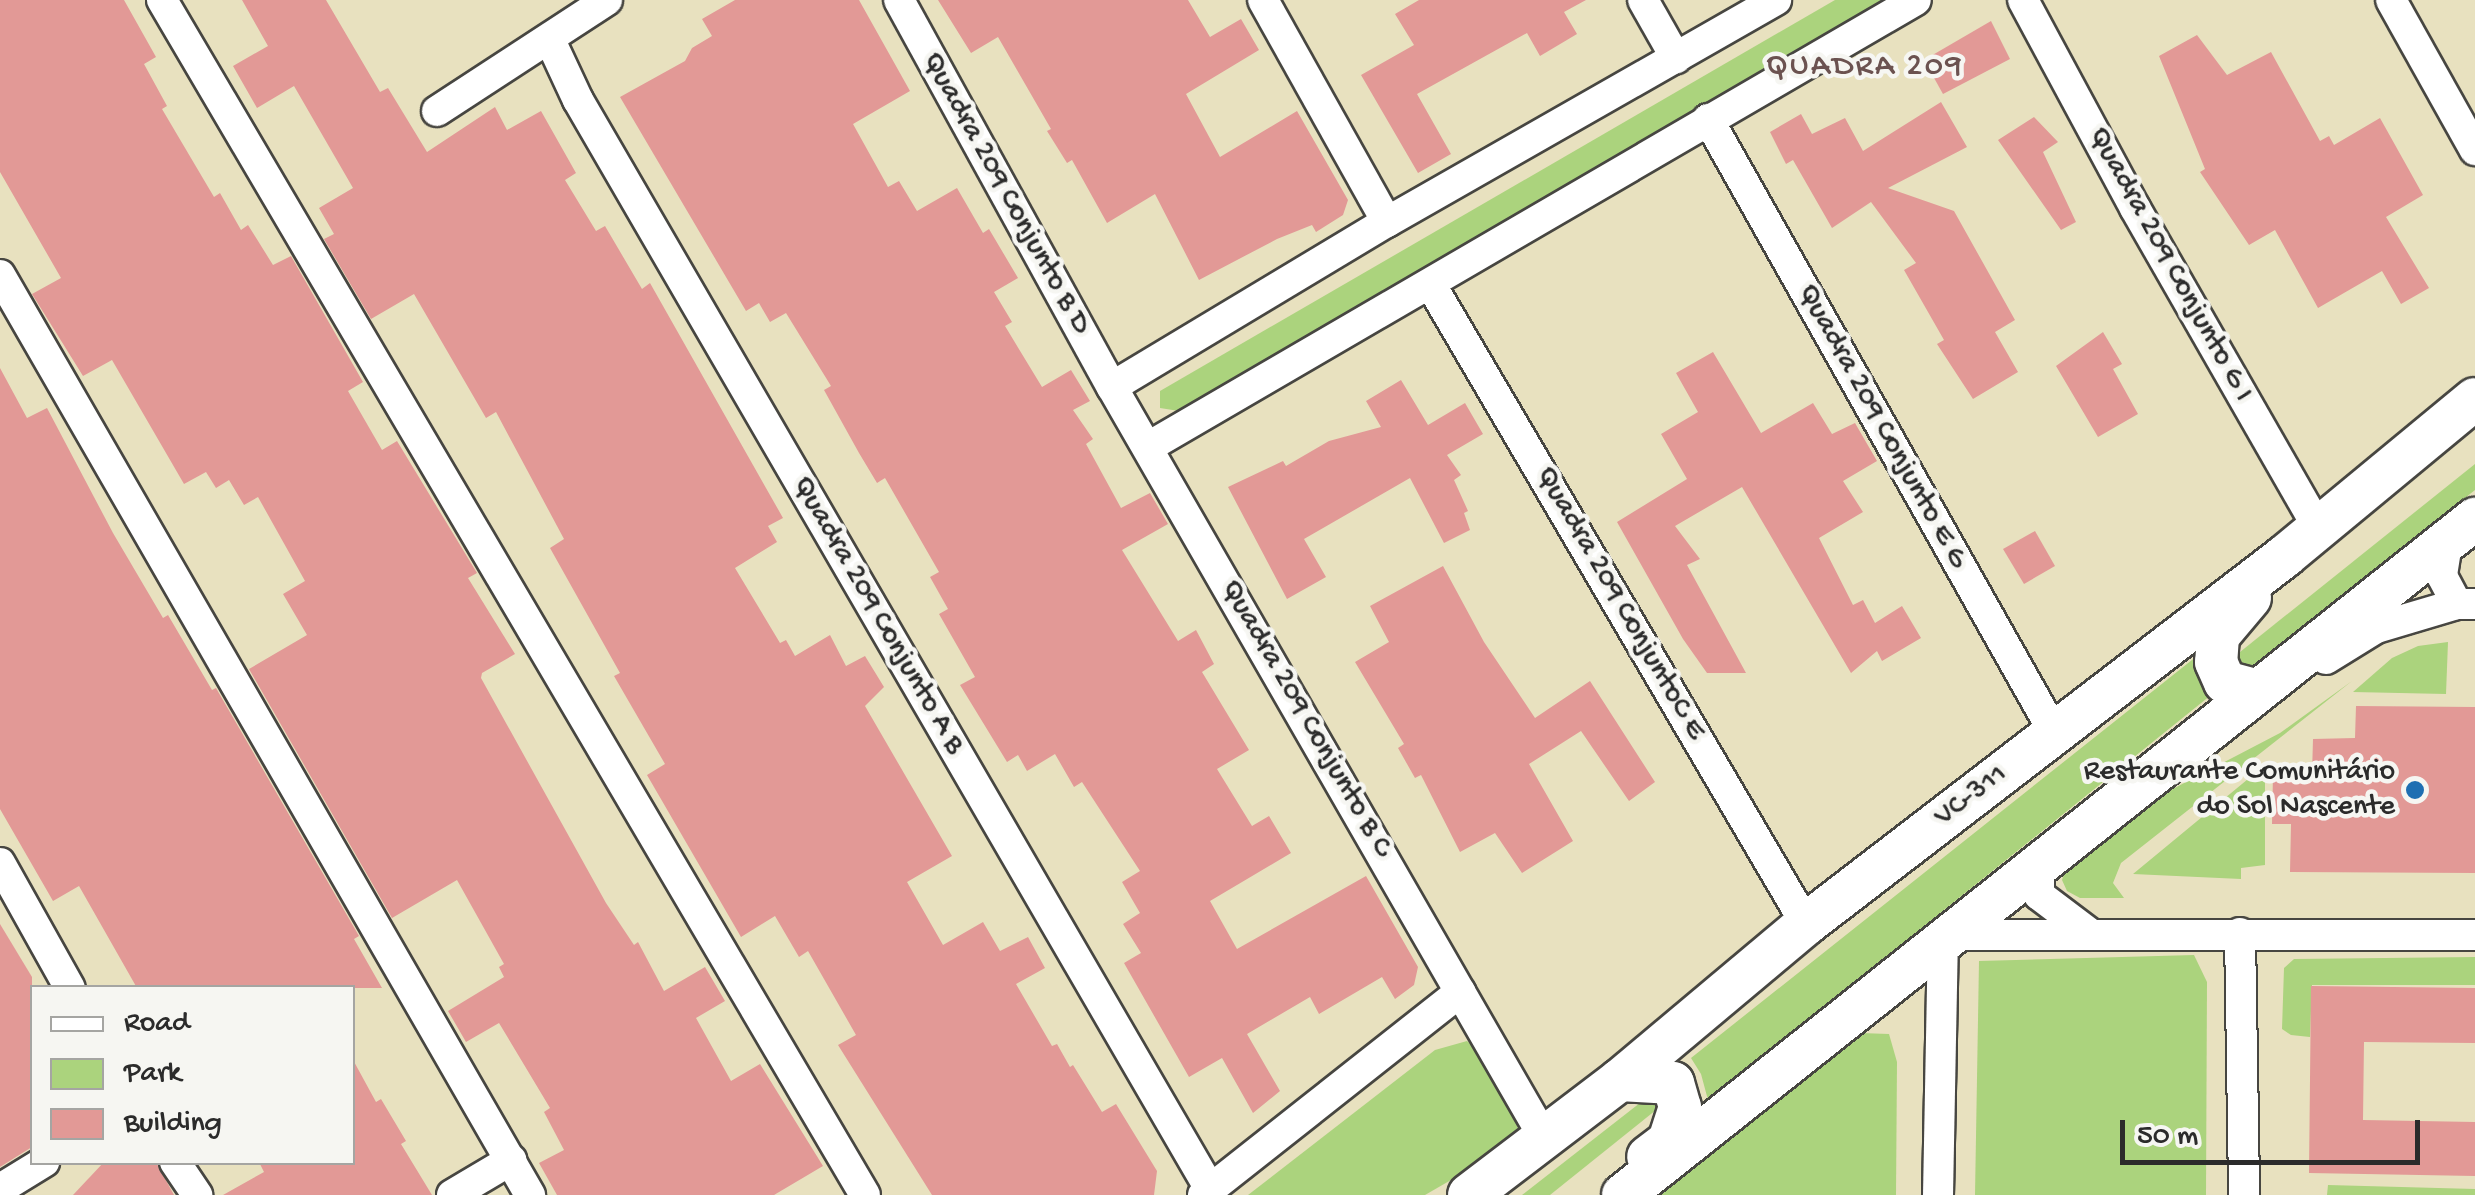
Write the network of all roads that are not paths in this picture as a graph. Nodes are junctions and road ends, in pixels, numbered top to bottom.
1 (162, 0) edge
2 (607, 0) edge
3 (899, 0) edge
4 (1262, 0) edge
5 (1643, 0) edge
6 (1776, 0) edge
7 (1916, 0) edge
8 (2023, 0) edge
9 (2392, 0) edge
10 (550, 40) junction
11 (1676, 58) junction
12 (437, 111) dead end
13 (1708, 119) junction
14 (2475, 150) edge
15 (1387, 222) junction
16 (0, 275) edge
17 (1430, 284) junction
18 (1112, 387) junction
19 (2475, 399) edge
20 (1150, 446) junction
21 (2465, 527) edge
22 (2318, 528) junction
23 (2285, 556) junction
24 (2466, 604) edge
25 (2258, 691) junction
26 (2055, 734) junction
27 (2198, 739) junction
28 (0, 863) edge
29 (2039, 864) junction
30 (1806, 924) junction
31 (2082, 932) junction
32 (2240, 933) junction
33 (2475, 936) edge
34 (1946, 938) junction
35 (68, 985) edge
36 (1460, 992) junction
37 (1620, 1080) junction
38 (1543, 1136) junction
39 (511, 1160) junction
40 (39, 1165) edge
41 (176, 1165) edge
42 (0, 1189) edge
43 (1207, 1192) edge
44 (196, 1195) edge
45 (452, 1195) edge
46 (530, 1195) edge
47 (865, 1195) edge
48 (1469, 1195) edge
49 (1600, 1195) edge
50 (1622, 1195) edge
51 (1938, 1195) edge
52 (2244, 1195) edge

1 - 47 street
2 - 10 street
3 - 18 street, Quadra 209 Conjunto B D
4 - 15 street
5 - 11 street
6 - 11 street
7 - 13 street
8 - 22 street, Quadra 209 Conjunto G I
9 - 14 street
10 - 12 street
10 - 43 street, Quadra 209 Conjunto A B
11 - 15 street
13 - 17 street
13 - 26 street, Quadra 209 Conjunto E G
15 - 18 street
16 - 39 street
17 - 20 street
17 - 30 street, Quadra 209 ConjuntoC E
18 - 20 street, Quadra 209 Conjunto B D
19 - 22 main road, VC-311
20 - 36 street, Quadra 209 Conjunto B C
21 - 24 street
21 - 25 main road
22 - 23 main road, VC-311
23 - 25 main road
23 - 26 main road, VC-311
24 - 27 street
25 - 27 main road
26 - 30 main road, VC-311
27 - 29 main road
28 - 35 street
29 - 31 street
29 - 34 main road
30 - 37 main road, VC-311
31 - 32 street
31 - 34 street
32 - 33 street
32 - 52 street
34 - 50 main road
34 - 51 street
36 - 38 street, Quadra 209 Conjunto B C
36 - 43 street
37 - 38 main road, VC-311
37 - 49 main road
38 - 48 main road, VC-311
39 - 45 street
39 - 46 street
40 - 42 street
41 - 44 street

